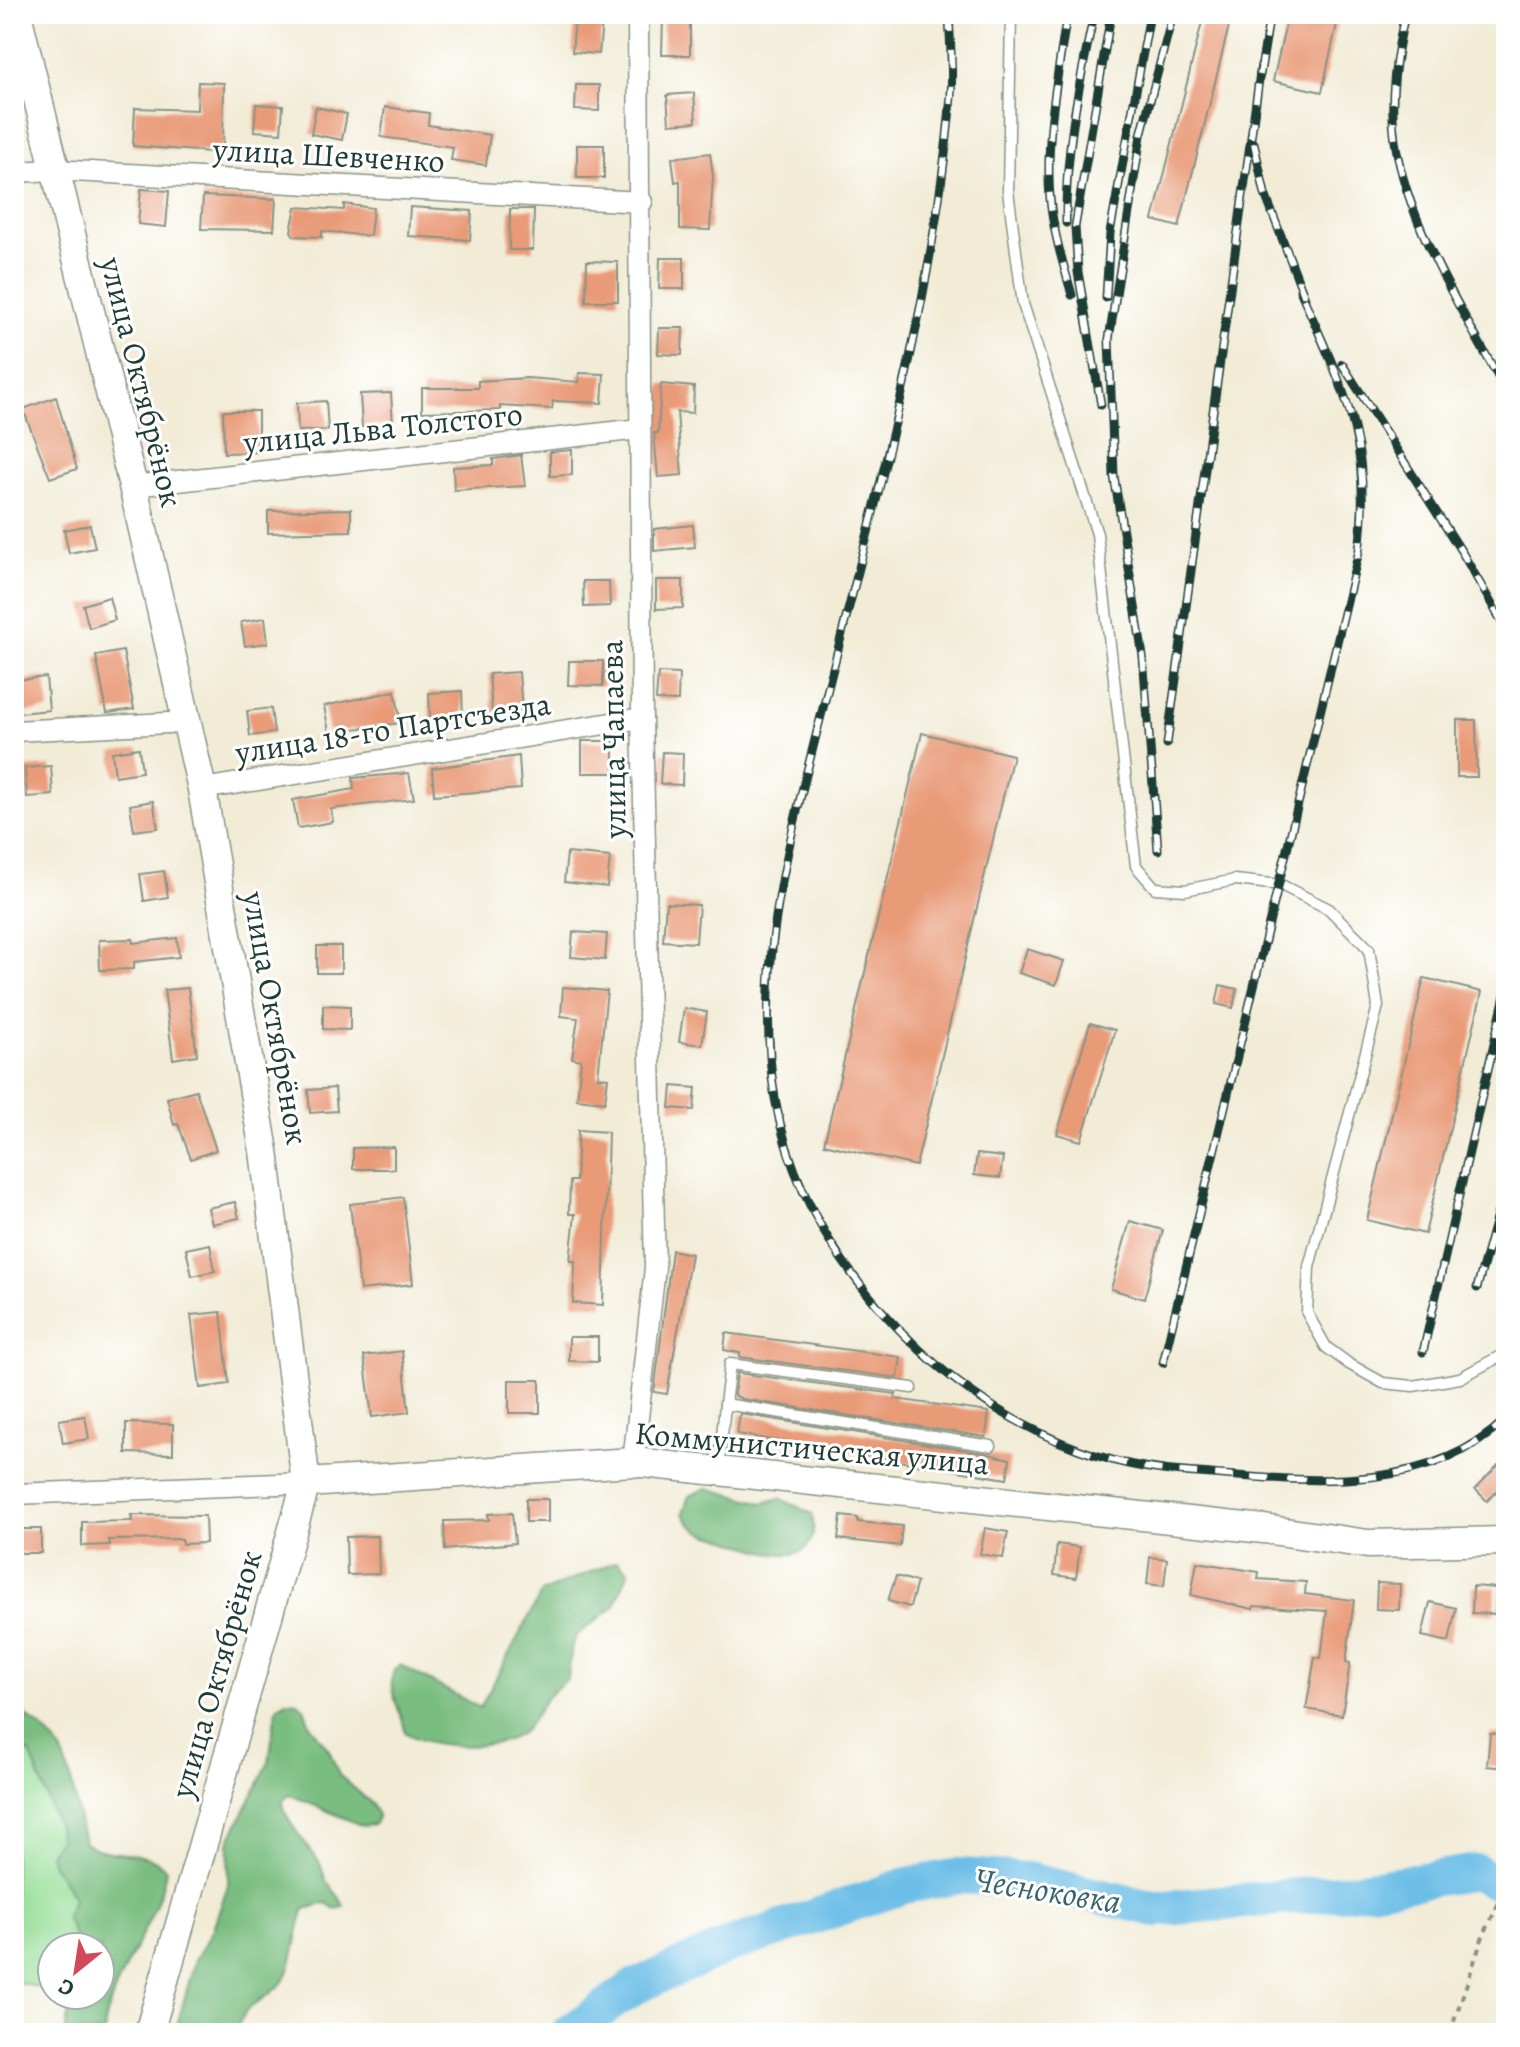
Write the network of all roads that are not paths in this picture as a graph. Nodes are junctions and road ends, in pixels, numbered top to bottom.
1 (17, 14) edge
2 (638, 14) edge
3 (1011, 14) edge
4 (54, 170) junction
5 (14, 172) edge
6 (642, 202) junction
7 (640, 429) junction
8 (133, 486) junction
9 (642, 718) junction
10 (187, 722) junction
11 (14, 731) edge
12 (202, 789) junction
13 (1506, 1353) edge
14 (912, 1388) dead end
15 (725, 1404) junction
16 (991, 1446) dead end
17 (633, 1462) junction
18 (719, 1469) junction
19 (306, 1483) junction
20 (14, 1494) edge
21 (1506, 1541) edge
22 (149, 2033) edge

1 - 4 street, улица Октябрёнок
2 - 6 street, улица Чапаева
3 - 13 lane
4 - 5 street, улица Шевченко
4 - 6 street, улица Шевченко
4 - 8 street, улица Октябрёнок
6 - 7 street, улица Чапаева
7 - 8 street, улица Льва Толстого
7 - 9 street, улица Чапаева
8 - 10 street, улица Октябрёнок
9 - 12 street, улица 18-го Партсъезда
9 - 17 street, улица Чапаева
10 - 11 street, улица 18-го Партсъезда
10 - 12 street, улица Октябрёнок
12 - 19 street, улица Октябрёнок
14 - 15 lane
15 - 16 lane
15 - 18 lane
17 - 18 street, Коммунистическая улица
17 - 19 street, Коммунистическая улица
18 - 21 street, Коммунистическая улица
19 - 20 street, Коммунистическая улица
19 - 22 street, улица Октябрёнок

